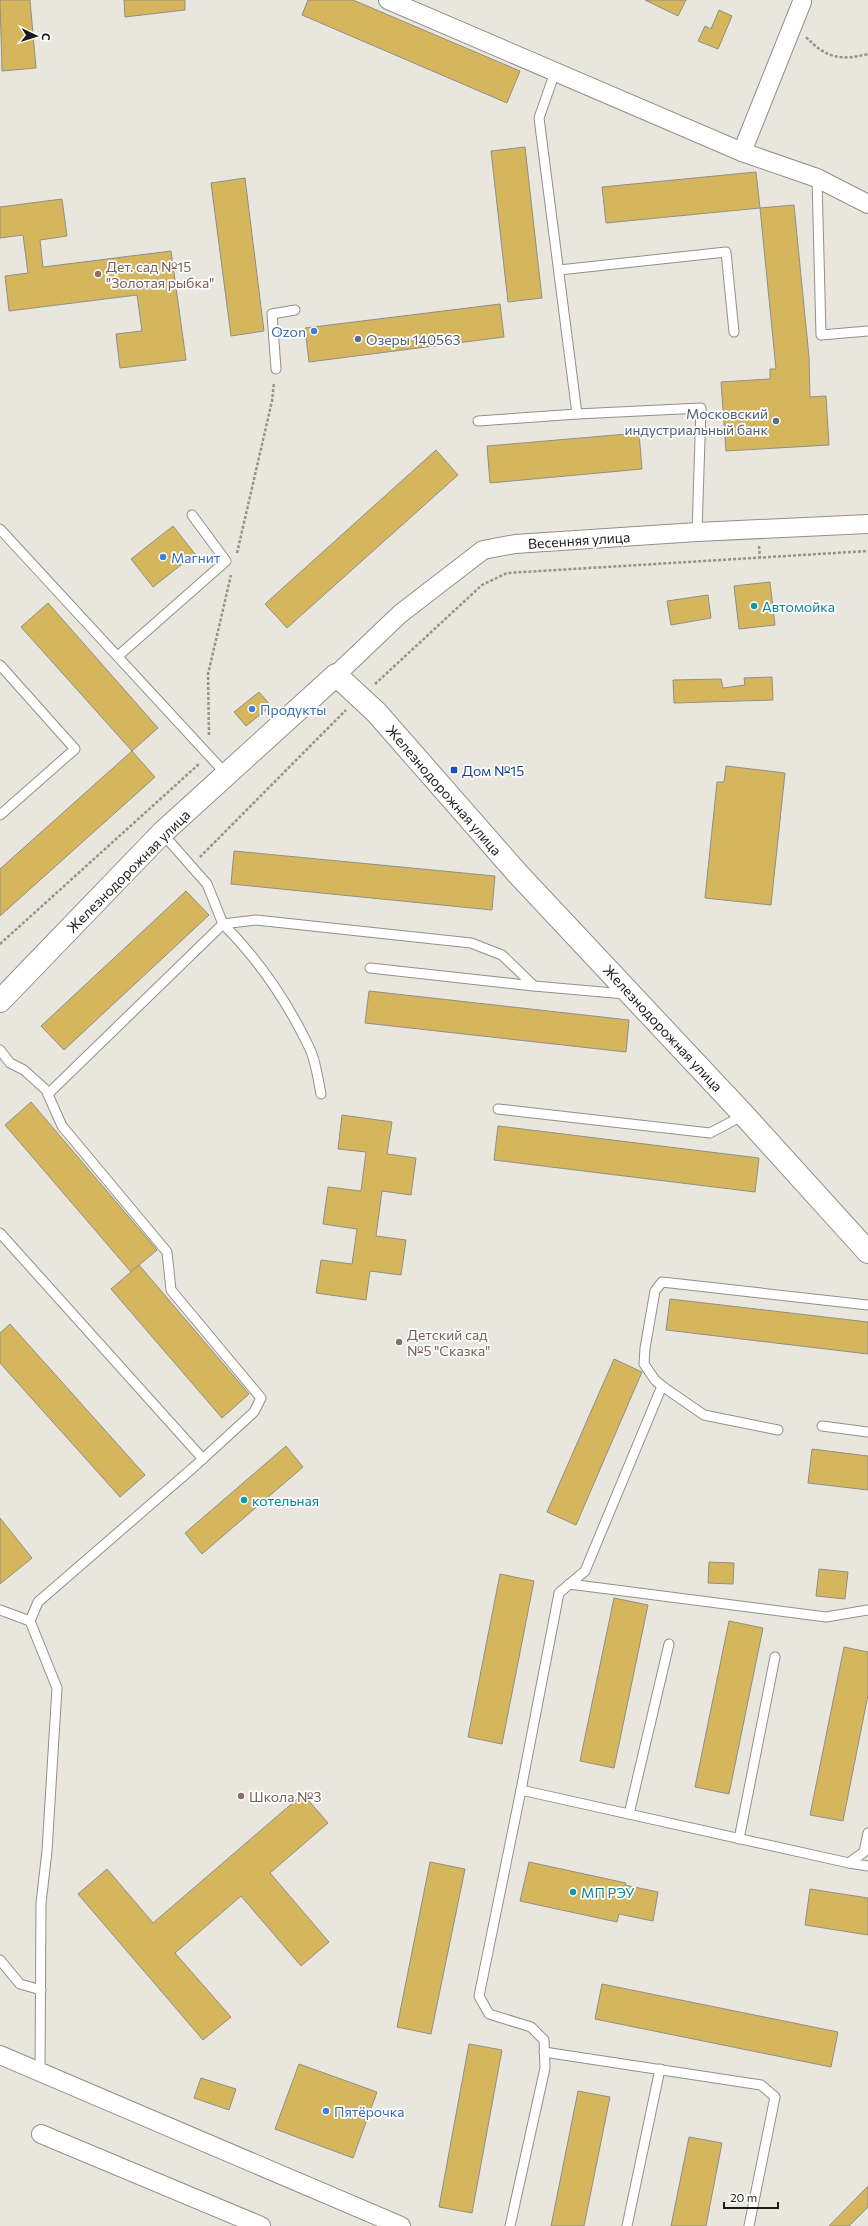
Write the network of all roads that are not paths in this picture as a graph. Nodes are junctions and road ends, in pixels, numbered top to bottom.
1 (388, 0) edge
2 (801, 1) edge
3 (555, 72) junction
4 (742, 152) junction
5 (818, 178) junction
6 (868, 204) edge
7 (559, 270) junction
8 (295, 310) dead end
9 (734, 332) dead end
10 (868, 332) edge
11 (276, 370) dead end
12 (577, 414) junction
13 (478, 421) dead end
14 (192, 515) dead end
15 (868, 524) edge
16 (0, 529) edge
17 (697, 532) junction
18 (118, 656) junction
19 (0, 665) edge
20 (336, 675) junction
21 (227, 775) junction
22 (0, 815) edge
23 (162, 833) junction
24 (223, 924) junction
25 (370, 968) dead end
26 (534, 986) junction
27 (632, 995) junction
28 (0, 1001) edge
29 (0, 1050) edge
30 (48, 1094) junction
31 (321, 1094) dead end
32 (498, 1109) dead end
33 (744, 1115) junction
34 (0, 1233) edge
35 (868, 1252) edge
36 (868, 1305) edge
37 (662, 1386) junction
38 (822, 1426) dead end
39 (778, 1430) dead end
40 (868, 1432) edge
41 (203, 1459) junction
42 (569, 1584) junction
43 (0, 1610) edge
44 (868, 1610) edge
45 (30, 1621) junction
46 (669, 1644) dead end
47 (775, 1657) dead end
48 (521, 1790) junction
49 (629, 1814) junction
50 (868, 1833) edge
51 (739, 1839) junction
52 (849, 1863) junction
53 (868, 1866) edge
54 (0, 1960) edge
55 (41, 1990) junction
56 (544, 2052) junction
57 (0, 2055) edge
58 (660, 2069) junction
59 (40, 2072) junction
60 (42, 2134) dead end
61 (261, 2226) edge
62 (401, 2226) edge
63 (510, 2226) edge
64 (627, 2226) edge
65 (749, 2226) edge

1 - 3 street
2 - 4 street
3 - 4 street
3 - 7 lane
4 - 5 street
5 - 6 street
5 - 10 lane
7 - 9 lane
7 - 12 lane
8 - 11 lane
12 - 13 lane
12 - 17 lane
14 - 18 lane
15 - 17 street, Весенняя улица
16 - 18 lane
17 - 20 street, Весенняя улица
18 - 21 lane
19 - 22 lane
20 - 21 street, Железнодорожная улица
20 - 27 street, Железнодорожная улица
21 - 23 street, Железнодорожная улица
23 - 24 lane
23 - 28 street, Железнодорожная улица
24 - 26 lane
24 - 30 lane
24 - 31 lane
25 - 26 lane
26 - 27 lane
27 - 33 street, Железнодорожная улица
29 - 30 lane
30 - 41 lane
32 - 33 lane
33 - 35 street, Железнодорожная улица
34 - 41 lane
36 - 37 lane
37 - 39 lane
37 - 42 lane
38 - 40 lane
41 - 45 lane
42 - 44 lane
42 - 48 lane
43 - 45 lane
45 - 55 lane
46 - 49 lane
47 - 51 lane
48 - 49 lane
48 - 56 lane
49 - 51 lane
50 - 52 lane
51 - 52 lane
52 - 53 lane
54 - 55 lane
55 - 59 lane
56 - 58 lane
56 - 63 lane
57 - 59 street
58 - 64 lane
58 - 65 lane
59 - 62 street
60 - 61 street

